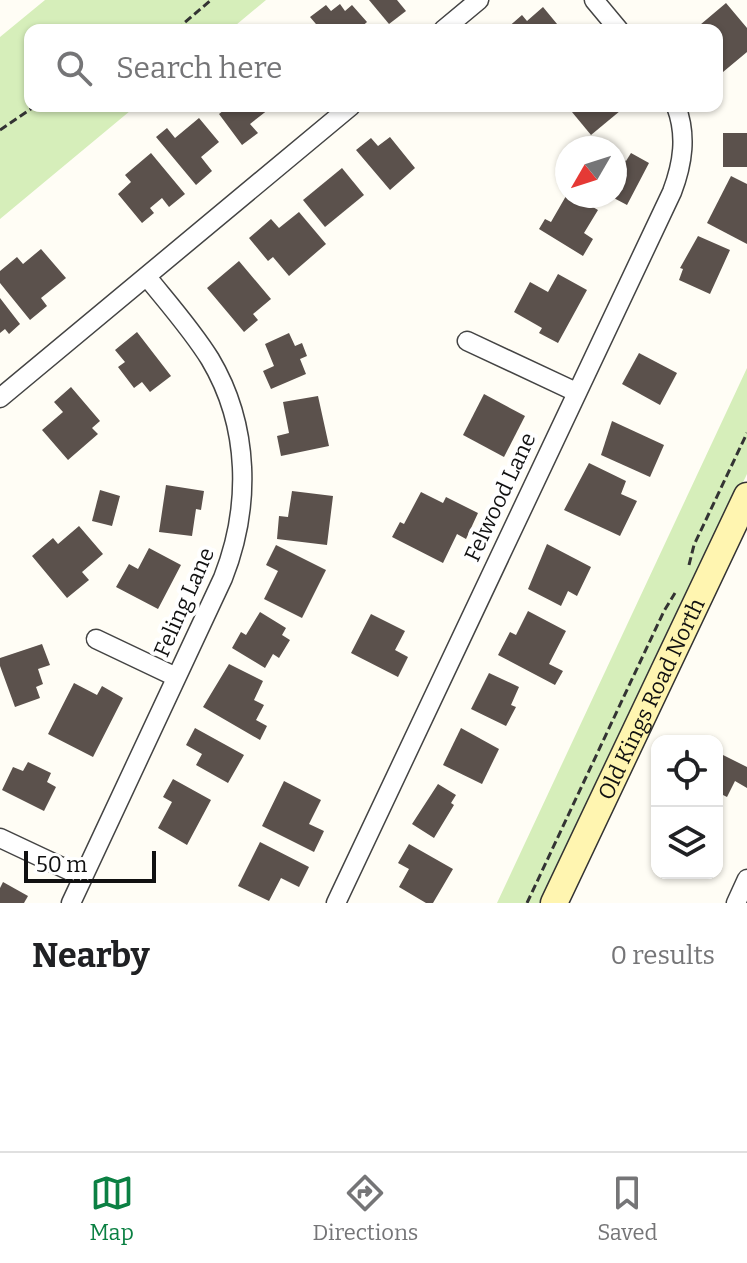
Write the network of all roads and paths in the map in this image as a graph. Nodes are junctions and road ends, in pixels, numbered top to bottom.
1 (211, 0) edge
2 (479, 0) edge
3 (594, 0) edge
4 (183, 24) edge
5 (450, 24) edge
6 (614, 24) edge
7 (26, 112) edge
8 (344, 112) edge
9 (677, 112) edge
10 (0, 130) edge
11 (147, 277) junction
12 (467, 341) dead end
13 (576, 392) junction
14 (0, 398) edge
15 (747, 433) edge
16 (747, 496) edge
17 (688, 569) dead end
18 (679, 588) dead end
19 (96, 639) dead end
20 (176, 677) junction
21 (0, 838) edge
22 (83, 877) junction
23 (747, 879) edge
24 (71, 903) edge
25 (336, 903) edge
26 (527, 903) edge
27 (554, 903) edge
28 (736, 903) edge

1 - 4 path
2 - 5 street
3 - 6 street
7 - 10 path
8 - 11 street
9 - 13 street, Felwood Lane
11 - 14 street
11 - 20 street, Feling Lane
12 - 13 street
13 - 25 street, Felwood Lane
15 - 17 path
16 - 27 street, Old Kings Road North
18 - 26 path
19 - 20 street
20 - 22 street, Feling Lane
21 - 22 street
22 - 24 street, Feling Lane
23 - 28 street

